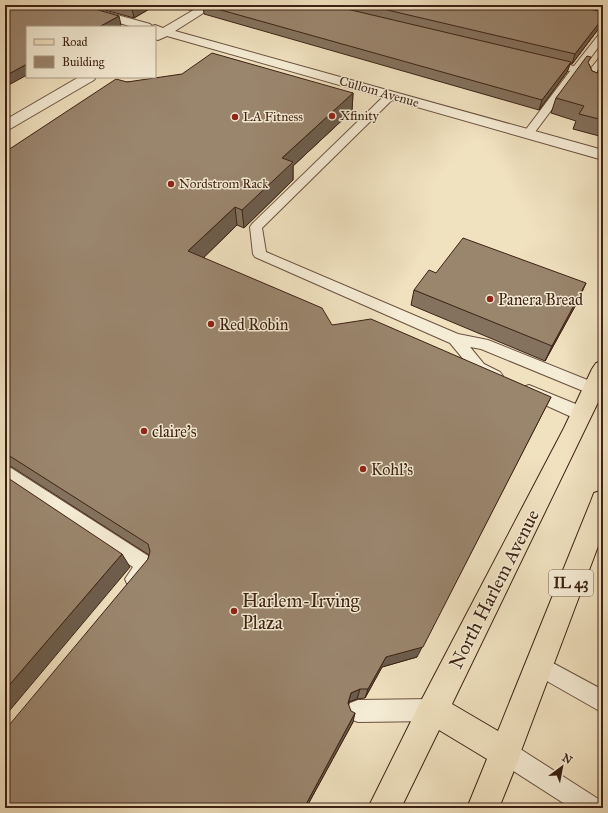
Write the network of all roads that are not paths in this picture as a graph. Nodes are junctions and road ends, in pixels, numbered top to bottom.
1 (68, 5) edge
2 (210, 5) edge
3 (142, 26) edge
4 (158, 33) edge
5 (603, 35) edge
6 (603, 59) edge
7 (538, 61) edge
8 (577, 70) junction
9 (87, 78) edge
10 (603, 88) edge
11 (390, 96) junction
12 (5, 126) edge
13 (528, 134) junction
14 (603, 155) edge
15 (454, 338) junction
16 (603, 370) edge
17 (594, 389) junction
18 (582, 414) junction
19 (5, 474) edge
20 (603, 501) edge
21 (122, 595) edge
22 (538, 665) junction
23 (603, 702) edge
24 (433, 710) junction
25 (358, 711) edge
26 (506, 752) junction
27 (384, 808) edge
28 (483, 808) edge
29 (592, 808) edge

1 - 3 street
2 - 4 street
4 - 11 street, Cullom Avenue
5 - 8 lane
6 - 10 lane
7 - 8 lane
8 - 13 lane
9 - 12 street
11 - 13 street, Cullom Avenue
11 - 15 lane
13 - 14 street, Cullom Avenue
15 - 17 lane
15 - 18 lane
16 - 17 main road, North Harlem Avenue
17 - 18 main road, North Harlem Avenue
18 - 24 main road, North Harlem Avenue
19 - 21 lane
20 - 22 main road, IL 43
22 - 23 lane
22 - 26 main road, IL 43
24 - 25 lane
24 - 26 main road
24 - 27 main road, North Harlem Avenue
26 - 28 main road, IL 43
26 - 29 lane

